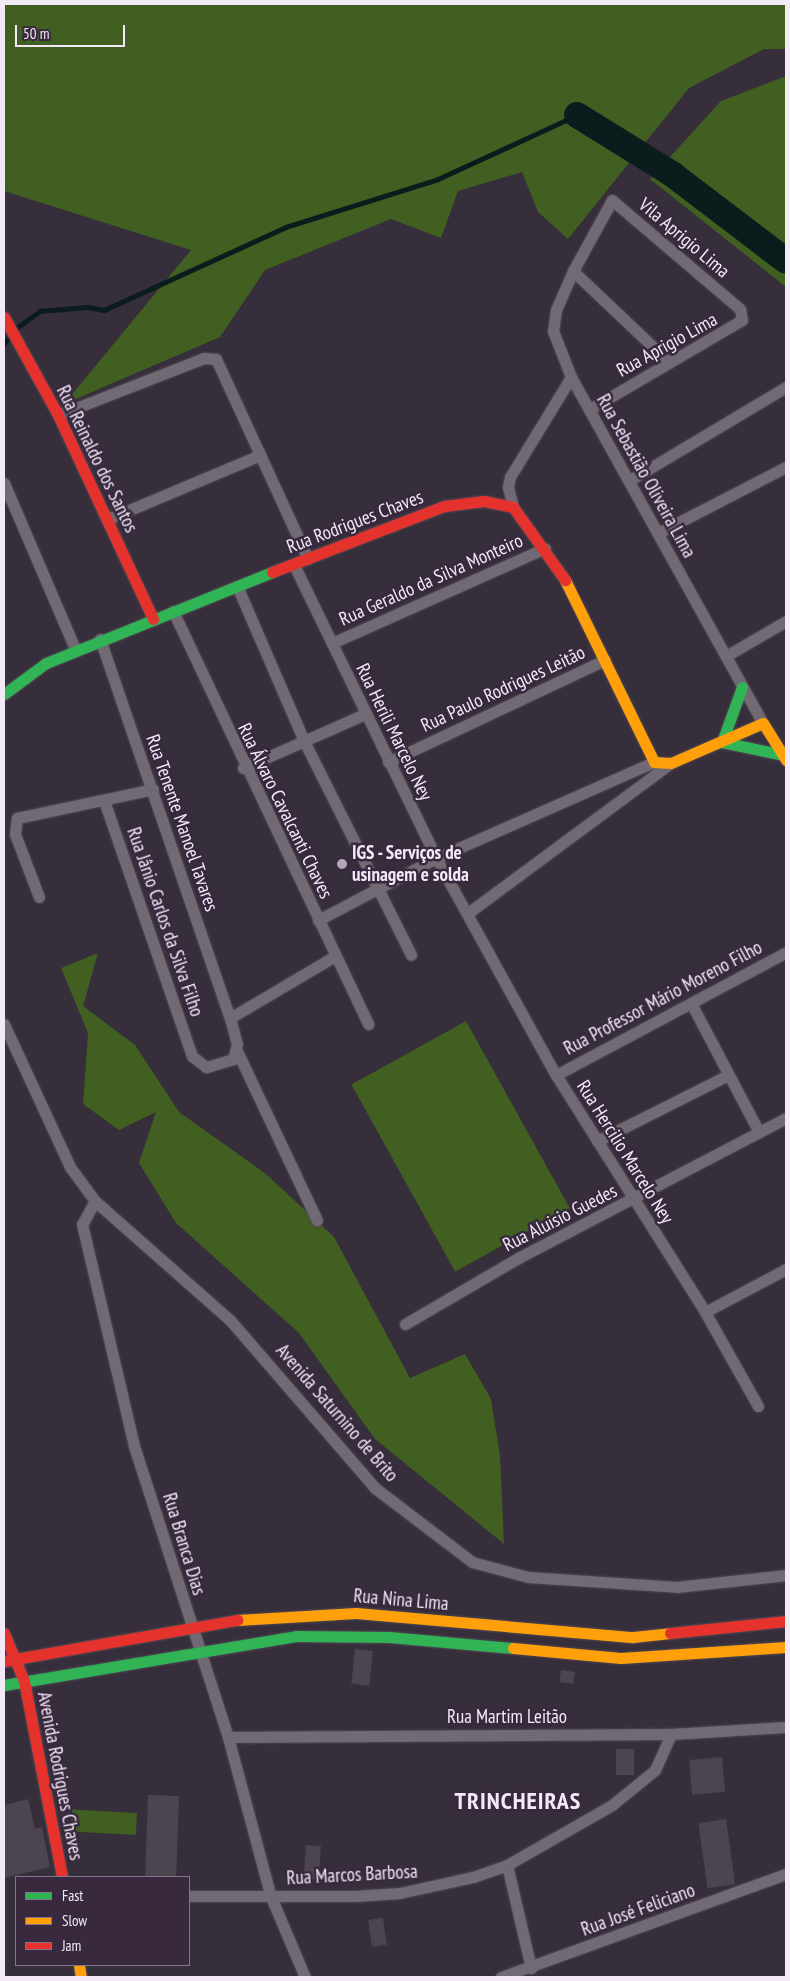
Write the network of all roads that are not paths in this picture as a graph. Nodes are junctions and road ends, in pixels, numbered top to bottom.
1 (612, 200) joint
2 (573, 272) junction
3 (734, 303) joint
4 (4, 317) edge
5 (669, 362) junction
6 (572, 377) junction
7 (786, 387) edge
8 (590, 409) junction
9 (58, 415) junction
10 (260, 455) junction
11 (786, 466) edge
12 (630, 480) junction
13 (4, 483) edge
14 (513, 507) junction
15 (108, 519) junction
16 (658, 533) junction
17 (545, 548) junction
18 (308, 559) junction
19 (294, 565) junction
20 (237, 586) junction
21 (173, 612) junction
22 (153, 619) junction
23 (786, 621) edge
24 (100, 639) junction
25 (332, 643) junction
26 (75, 650) junction
27 (726, 656) junction
28 (605, 660) junction
29 (742, 687) junction
30 (4, 694) edge
31 (365, 714) junction
32 (763, 723) junction
33 (304, 741) junction
34 (722, 742) junction
35 (785, 757) edge
36 (388, 762) junction
37 (654, 762) junction
38 (671, 763) junction
39 (243, 768) junction
40 (153, 789) junction
41 (104, 801) junction
42 (436, 858) junction
43 (378, 889) junction
44 (39, 897) dead end
45 (468, 913) junction
46 (318, 920) junction
47 (786, 952) edge
48 (411, 955) dead end
49 (335, 956) junction
50 (692, 1005) junction
51 (230, 1018) junction
52 (4, 1024) edge
53 (368, 1024) dead end
54 (237, 1052) junction
55 (556, 1075) junction
56 (728, 1075) junction
57 (786, 1118) edge
58 (760, 1132) junction
59 (597, 1140) junction
60 (635, 1199) junction
61 (95, 1201) junction
62 (317, 1220) dead end
63 (786, 1269) edge
64 (705, 1312) junction
65 (405, 1324) dead end
66 (758, 1406) dead end
67 (786, 1576) edge
68 (786, 1621) edge
69 (191, 1625) junction
70 (4, 1633) edge
71 (786, 1647) edge
72 (198, 1649) junction
73 (16, 1659) junction
74 (4, 1661) edge
75 (24, 1681) junction
76 (4, 1685) edge
77 (786, 1726) edge
78 (671, 1734) junction
79 (228, 1736) junction
80 (507, 1865) junction
81 (786, 1874) edge
82 (62, 1876) edge
83 (190, 1896) edge
84 (271, 1897) junction
85 (531, 1968) junction
86 (305, 1977) edge
87 (501, 1977) edge

1 - 2 street, Rua Sebastião Oliveira Lima
1 - 3 street, Vila Aprigio Lima
2 - 5 street
2 - 6 street, Rua Sebastião Oliveira Lima
3 - 5 street, Rua Aprigio Lima
4 - 9 street, Rua Reinaldo dos Santos
5 - 8 street, Rua Aprigio Lima
6 - 8 street, Rua Sebastião Oliveira Lima
6 - 14 street
7 - 12 street
8 - 12 street, Rua Sebastião Oliveira Lima
9 - 10 street
9 - 15 street, Rua Reinaldo dos Santos
10 - 15 street
10 - 18 street
11 - 16 street
12 - 16 street, Rua Sebastião Oliveira Lima
13 - 26 street
14 - 17 street
14 - 18 street, Rua Rodrigues Chaves
15 - 22 street, Rua Reinaldo dos Santos
16 - 27 street, Rua Sebastião Oliveira Lima
17 - 25 street, Rua Geraldo da Silva Monteiro
17 - 28 street
18 - 19 street, Rua Rodrigues Chaves
19 - 20 street, Rua Rodrigues Chaves
19 - 25 street, Rua Herili Marcelo Ney
20 - 21 street, Rua Rodrigues Chaves
20 - 33 street
21 - 22 street, Rua Rodrigues Chaves
21 - 39 street, Rua Álvaro Cavalcanti Chaves
22 - 24 street, Rua Rodrigues Chaves
23 - 27 street
24 - 26 street, Rua Rodrigues Chaves
24 - 40 street, Rua Tenente Manoel Tavares
25 - 31 street, Rua Herili Marcelo Ney
26 - 30 street
27 - 29 street, Rua Sebastião Oliveira Lima
28 - 36 street, Rua Paulo Rodrigues Leitão
28 - 37 street
29 - 32 street, Rua Sebastião Oliveira Lima
29 - 34 street
31 - 33 street
31 - 36 street, Rua Herili Marcelo Ney
32 - 34 street
32 - 35 street, Rua Sebastião Oliveira Lima
33 - 39 street
33 - 43 street
34 - 35 street
34 - 38 street
36 - 42 street, Rua Herili Marcelo Ney
37 - 38 street
37 - 42 street
38 - 45 street
39 - 46 street, Rua Álvaro Cavalcanti Chaves
40 - 41 street
40 - 51 street, Rua Tenente Manoel Tavares
41 - 44 street
41 - 54 street, Rua Jânio Carlos da Silva Filho
42 - 43 street
42 - 45 street, Rua Herili Marcelo Ney
43 - 46 street
43 - 48 street
45 - 55 street, Rua Hercilio Marcelo Ney
46 - 49 street, Rua Álvaro Cavalcanti Chaves
47 - 50 street, Rua Professor Mário Moreno Filho
49 - 51 street
49 - 53 street, Rua Álvaro Cavalcanti Chaves
50 - 55 street, Rua Professor Mário Moreno Filho
50 - 56 street
51 - 54 street, Rua Tenente Manoel Tavares
52 - 61 street, Avenida Saturnino de Brito
54 - 62 street
55 - 59 street, Rua Hercilio Marcelo Ney
56 - 58 street
56 - 59 street
57 - 58 street, Rua Aluisio Guedes
58 - 60 street, Rua Aluisio Guedes
59 - 60 street, Rua Hercilio Marcelo Ney
60 - 64 street, Rua Hercilio Marcelo Ney
60 - 65 street, Rua Aluisio Guedes
61 - 67 street, Avenida Saturnino de Brito
61 - 69 street, Rua Branca Dias
63 - 64 street
64 - 66 street, Rua Hercilio Marcelo Ney
68 - 69 street, Rua Nina Lima
69 - 72 street, Rua Branca Dias
69 - 73 street, Rua Nina Lima
70 - 73 street
71 - 72 street, Rua Nina Lima
72 - 75 street, Rua Nina Lima
72 - 79 street, Rua Branca Dias
73 - 74 street, Rua Nina Lima
73 - 75 street, Avenida Rodrigues Chaves
75 - 76 street, Rua Nina Lima
75 - 82 street, Avenida Rodrigues Chaves
77 - 78 street, Rua Martim Leitão
78 - 79 street, Rua Martim Leitão
78 - 80 street, Rua Marcos Barbosa
79 - 84 street, Rua Branca Dias
80 - 84 street, Rua Marcos Barbosa
80 - 85 street
81 - 85 street, Rua José Feliciano
83 - 84 street, Rua Marcos Barbosa
84 - 86 street, Rua Branca Dias
85 - 87 street, Rua José Feliciano

